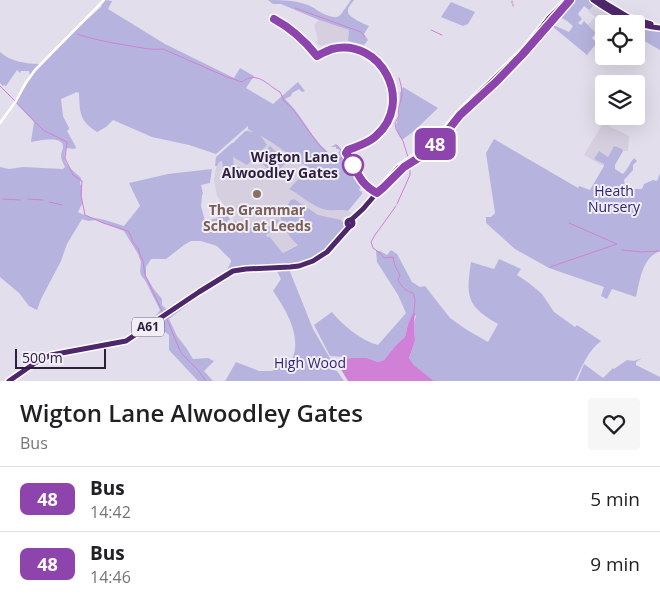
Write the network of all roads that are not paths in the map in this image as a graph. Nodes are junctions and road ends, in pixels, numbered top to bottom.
1 (104, 0) edge
2 (569, 0) edge
3 (592, 0) edge
4 (600, 0) edge
5 (660, 26) edge
6 (537, 37) junction
7 (487, 89) junction
8 (475, 102) junction
9 (468, 104) junction
10 (465, 110) junction
11 (457, 116) junction
12 (0, 124) edge
13 (397, 171) junction
14 (9, 381) edge

1 - 12 street
2 - 6 highway, A61
3 - 5 highway
4 - 5 highway
6 - 7 highway, A61
6 - 7 highway, A61
7 - 8 highway, A61
7 - 9 highway, A61
8 - 9 highway
8 - 10 highway, A61
9 - 11 highway, A61
10 - 11 highway
10 - 13 highway, A61
11 - 13 highway, A61
13 - 14 highway, A61

